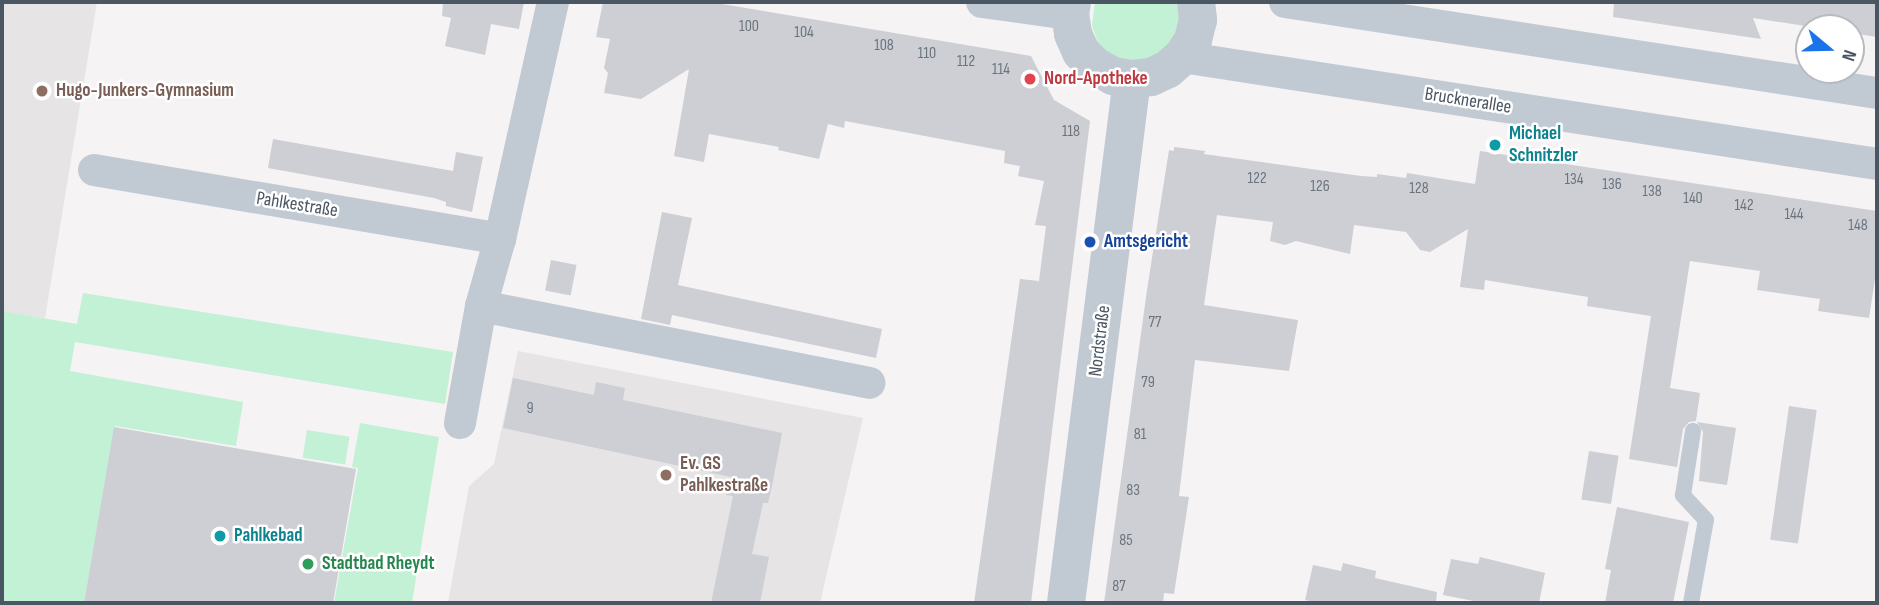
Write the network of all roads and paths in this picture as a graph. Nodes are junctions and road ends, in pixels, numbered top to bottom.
1 (553, 2) edge
2 (982, 2) edge
3 (1196, 2) edge
4 (1285, 2) edge
5 (1071, 8) edge
6 (1182, 57) junction
7 (1132, 79) junction
8 (1877, 93) edge
9 (1877, 164) edge
10 (94, 170) dead end
11 (500, 239) junction
12 (481, 306) junction
13 (869, 383) dead end
14 (460, 423) dead end
15 (1693, 432) dead end
16 (1066, 603) edge
17 (1691, 603) edge

1 - 11 street
2 - 5 street
3 - 6 street
4 - 8 street
5 - 7 street
6 - 7 street
6 - 9 street, Brucknerallee
7 - 16 street, Nordstraße
10 - 11 street, Pahlkestraße
11 - 12 street
12 - 13 street
12 - 14 street
15 - 17 lane

